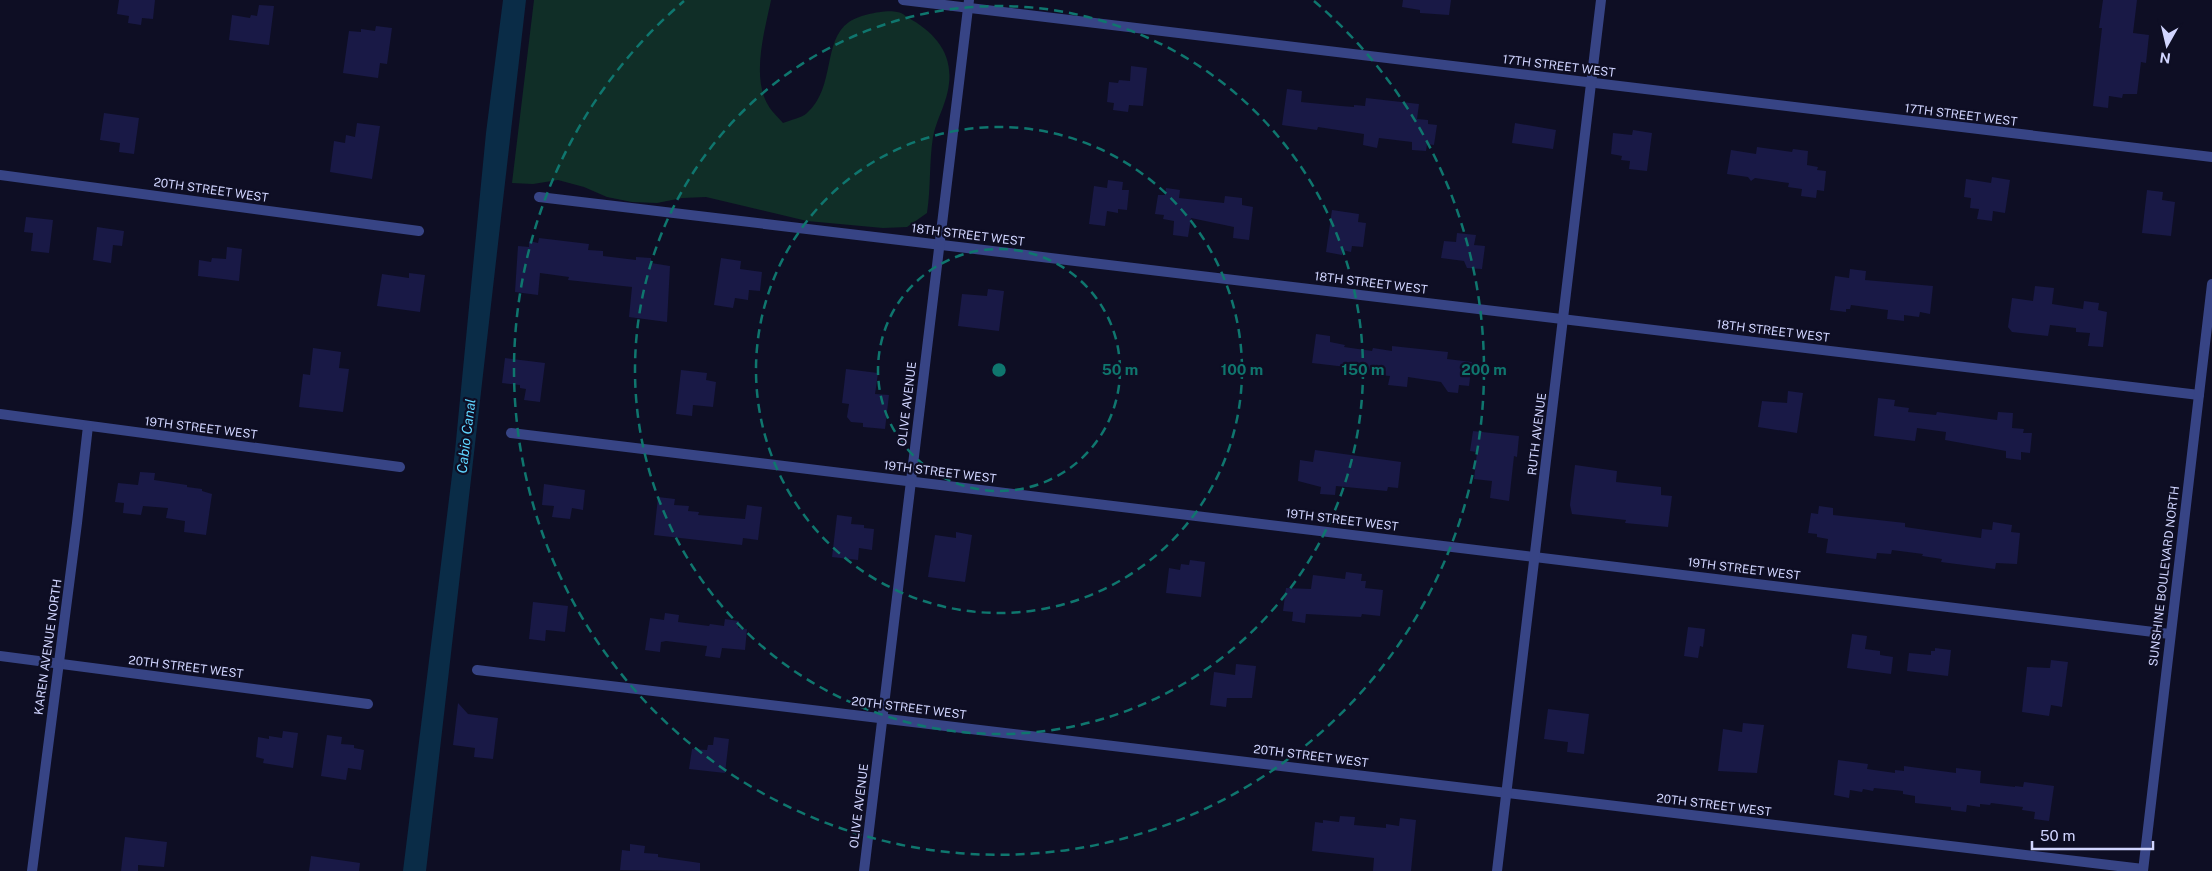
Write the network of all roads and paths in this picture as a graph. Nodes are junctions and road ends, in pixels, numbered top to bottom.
1 (903, 0) edge
2 (1601, 0) edge
3 (968, 4) edge
4 (1591, 82) junction
5 (2212, 158) edge
6 (0, 175) edge
7 (539, 197) dead end
8 (419, 231) dead end
9 (940, 244) junction
10 (2212, 284) edge
11 (1563, 319) junction
12 (2199, 395) junction
13 (0, 414) edge
14 (88, 426) junction
15 (511, 433) dead end
16 (400, 466) dead end
17 (910, 481) junction
18 (1535, 556) junction
19 (2170, 634) junction
20 (0, 656) edge
21 (58, 663) junction
22 (477, 670) dead end
23 (368, 704) dead end
24 (883, 718) junction
25 (1506, 792) junction
26 (2143, 870) edge
27 (32, 871) edge
28 (864, 871) edge
29 (1497, 871) edge

1 - 3 street, 17TH STREET WEST
2 - 4 street, RUTH AVENUE
3 - 4 street, 17TH STREET WEST
3 - 9 street, OLIVE AVENUE
4 - 5 street, 17TH STREET WEST
4 - 11 street, RUTH AVENUE
6 - 8 street, 20TH STREET WEST
7 - 9 street, 18TH STREET WEST
9 - 11 street, 18TH STREET WEST
9 - 17 street, OLIVE AVENUE
10 - 12 street, SUNSHINE BOULEVARD NORTH
11 - 12 street, 18TH STREET WEST
11 - 18 street, RUTH AVENUE
12 - 19 street, SUNSHINE BOULEVARD NORTH
13 - 14 street, 19TH STREET WEST
14 - 16 street, 19TH STREET WEST
14 - 21 street, KAREN AVENUE NORTH
15 - 17 street, 19TH STREET WEST
17 - 18 street, 19TH STREET WEST
17 - 24 street, OLIVE AVENUE
18 - 19 street, 19TH STREET WEST
18 - 25 street, RUTH AVENUE
19 - 26 street, SUNSHINE BOULEVARD NORTH
20 - 21 street, 20TH STREET WEST
21 - 23 street, 20TH STREET WEST
21 - 27 street, KAREN AVENUE NORTH
22 - 24 street, 20TH STREET WEST
24 - 25 street, 20TH STREET WEST
24 - 28 street, OLIVE AVENUE
25 - 26 street, 20TH STREET WEST
25 - 29 street, RUTH AVENUE

